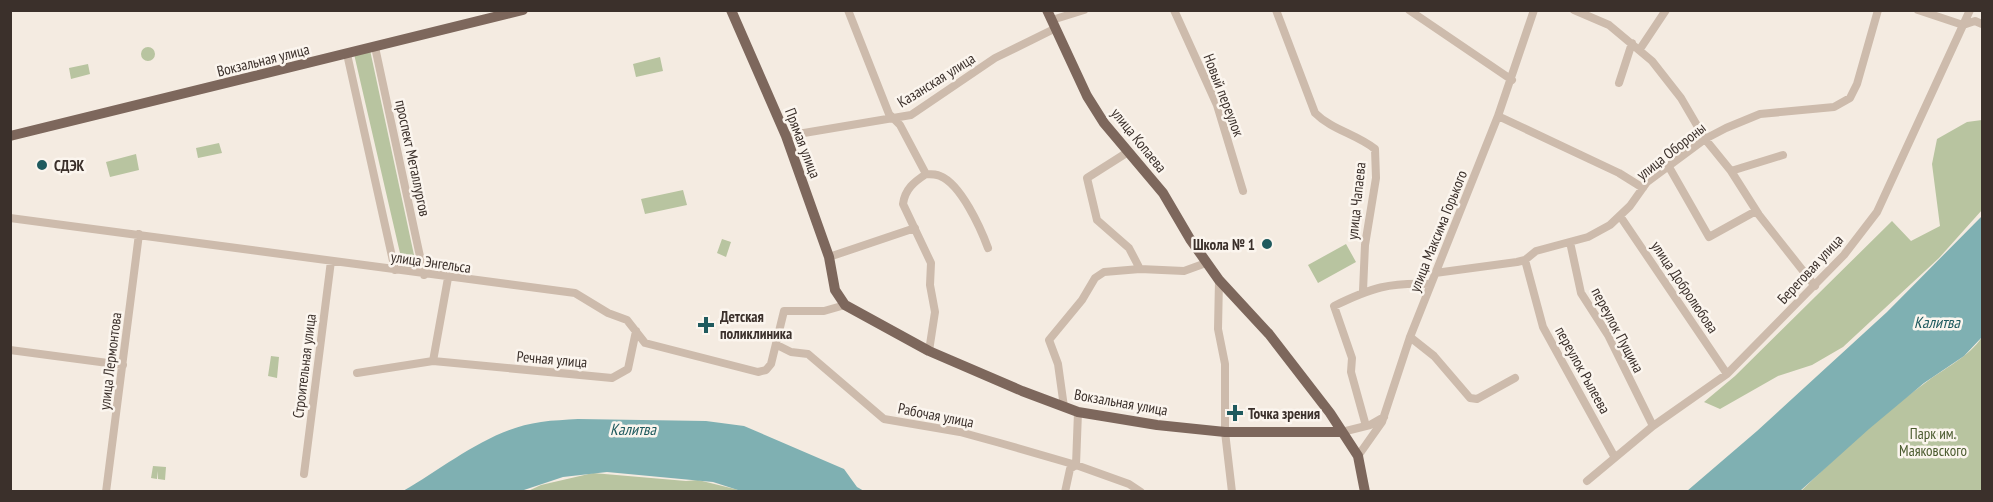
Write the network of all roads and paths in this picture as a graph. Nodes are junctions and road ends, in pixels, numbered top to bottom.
1 (522, 10) edge
2 (731, 10) edge
3 (848, 10) edge
4 (1084, 10) edge
5 (1174, 10) edge
6 (1276, 10) edge
7 (1410, 10) edge
8 (1534, 10) edge
9 (1574, 10) edge
10 (1666, 10) edge
11 (1878, 10) edge
12 (1918, 10) edge
13 (1970, 10) edge
14 (1052, 19) edge
15 (1983, 24) edge
16 (1964, 25) junction
17 (1632, 43) junction
18 (375, 47) junction
19 (1640, 49) junction
20 (347, 54) junction
21 (1512, 80) junction
22 (1619, 82) dead end
23 (1498, 116) junction
24 (893, 118) junction
25 (10, 136) edge
26 (786, 136) junction
27 (1705, 139) junction
28 (1128, 152) junction
29 (1783, 155) dead end
30 (1669, 167) junction
31 (1731, 171) junction
32 (926, 174) junction
33 (1643, 188) junction
34 (1243, 191) dead end
35 (1756, 211) junction
36 (1620, 216) junction
37 (10, 218) edge
38 (915, 228) junction
39 (139, 234) junction
40 (1570, 242) junction
41 (988, 248) dead end
42 (829, 257) junction
43 (1525, 260) junction
44 (331, 261) junction
45 (1206, 263) junction
46 (1140, 269) junction
47 (395, 270) junction
48 (1435, 273) junction
49 (424, 275) junction
50 (448, 278) junction
51 (1219, 280) junction
52 (1431, 284) junction
53 (1815, 286) junction
54 (835, 290) joint
55 (1363, 291) junction
56 (845, 305) junction
57 (636, 331) junction
58 (1410, 337) junction
59 (777, 345) junction
60 (10, 350) edge
61 (929, 351) junction
62 (433, 361) junction
63 (123, 365) junction
64 (357, 373) dead end
65 (1727, 374) junction
66 (1515, 378) dead end
67 (1064, 407) junction
68 (1078, 412) junction
69 (1384, 417) junction
70 (1366, 426) junction
71 (1653, 426) junction
72 (1225, 432) junction
73 (1341, 432) junction
74 (1358, 456) junction
75 (1614, 456) junction
76 (1076, 465) junction
77 (304, 474) dead end
78 (1587, 481) dead end
79 (106, 492) edge
80 (1065, 492) edge
81 (1141, 492) edge
82 (1232, 492) edge
83 (1365, 492) edge

1 - 18 main road, Вокзальная улица
2 - 26 main road, Прямая улица
3 - 24 street
4 - 14 street, Казанская улица
5 - 34 street, Новый переулок
6 - 55 street, улица Чапаева
7 - 21 street
8 - 21 street, улица Максима Горького
9 - 17 street
10 - 19 street
11 - 27 street, улица Обороны
12 - 16 street
13 - 16 street, Береговая улица
14 - 24 street, Казанская улица
14 - 28 main road, улица Копаева
15 - 16 street
16 - 53 street, Береговая улица
17 - 19 street
17 - 22 street
18 - 20 main road, Вокзальная улица
18 - 49 street, проспект Металлургов
19 - 27 street
20 - 25 main road, Вокзальная улица
20 - 47 street
21 - 23 street, улица Максима Горького
23 - 33 street
23 - 48 street, улица Максима Горького
24 - 26 street, Казанская улица
24 - 32 street
26 - 42 main road, Прямая улица
27 - 30 street, улица Обороны
27 - 31 street
28 - 45 main road, улица Копаева
28 - 46 street
29 - 31 street
30 - 33 street, улица Обороны
30 - 35 street
31 - 35 street
32 - 38 street
32 - 41 street
33 - 36 street, улица Обороны
35 - 53 street
36 - 40 street, улица Обороны
36 - 65 street, улица Добролюбова
37 - 39 street, улица Энгельса
38 - 42 street
38 - 61 street
39 - 44 street, улица Энгельса
39 - 63 street, улица Лермонтова
40 - 43 street, улица Обороны
40 - 71 street, переулок Пущина
42 - 54 main road, Прямая улица
43 - 48 street, улица Обороны
43 - 75 street, переулок Рылеева
44 - 47 street, улица Энгельса
44 - 77 street, Строительная улица
45 - 46 street
45 - 51 main road, улица Копаева
46 - 67 street
47 - 49 street, улица Энгельса
48 - 52 street, улица Максима Горького
49 - 50 street, улица Энгельса
50 - 57 street, улица Энгельса
50 - 62 street
51 - 72 street
51 - 73 main road, улица Копаева
52 - 55 street
52 - 58 street, улица Максима Горького
53 - 65 street, Береговая улица
54 - 56 main road, Вокзальная улица
55 - 70 street
56 - 59 street, улица Энгельса
56 - 61 main road, Вокзальная улица
57 - 59 street, улица Энгельса
57 - 62 street, Речная улица
58 - 66 street
58 - 69 street, улица Максима Горького
59 - 76 street, Рабочая улица
60 - 63 street
61 - 67 main road, Вокзальная улица
62 - 64 street, Речная улица
63 - 79 street, улица Лермонтова
65 - 71 street, Береговая улица
67 - 68 main road, Вокзальная улица
68 - 72 main road, Вокзальная улица
68 - 76 street
69 - 70 street
69 - 74 street, улица Максима Горького
70 - 73 street
71 - 75 street, Береговая улица
72 - 73 main road, Вокзальная улица
72 - 82 street
73 - 74 main road, улица Копаева
74 - 83 main road
75 - 78 street, Береговая улица
76 - 80 street
76 - 81 street, Рабочая улица

